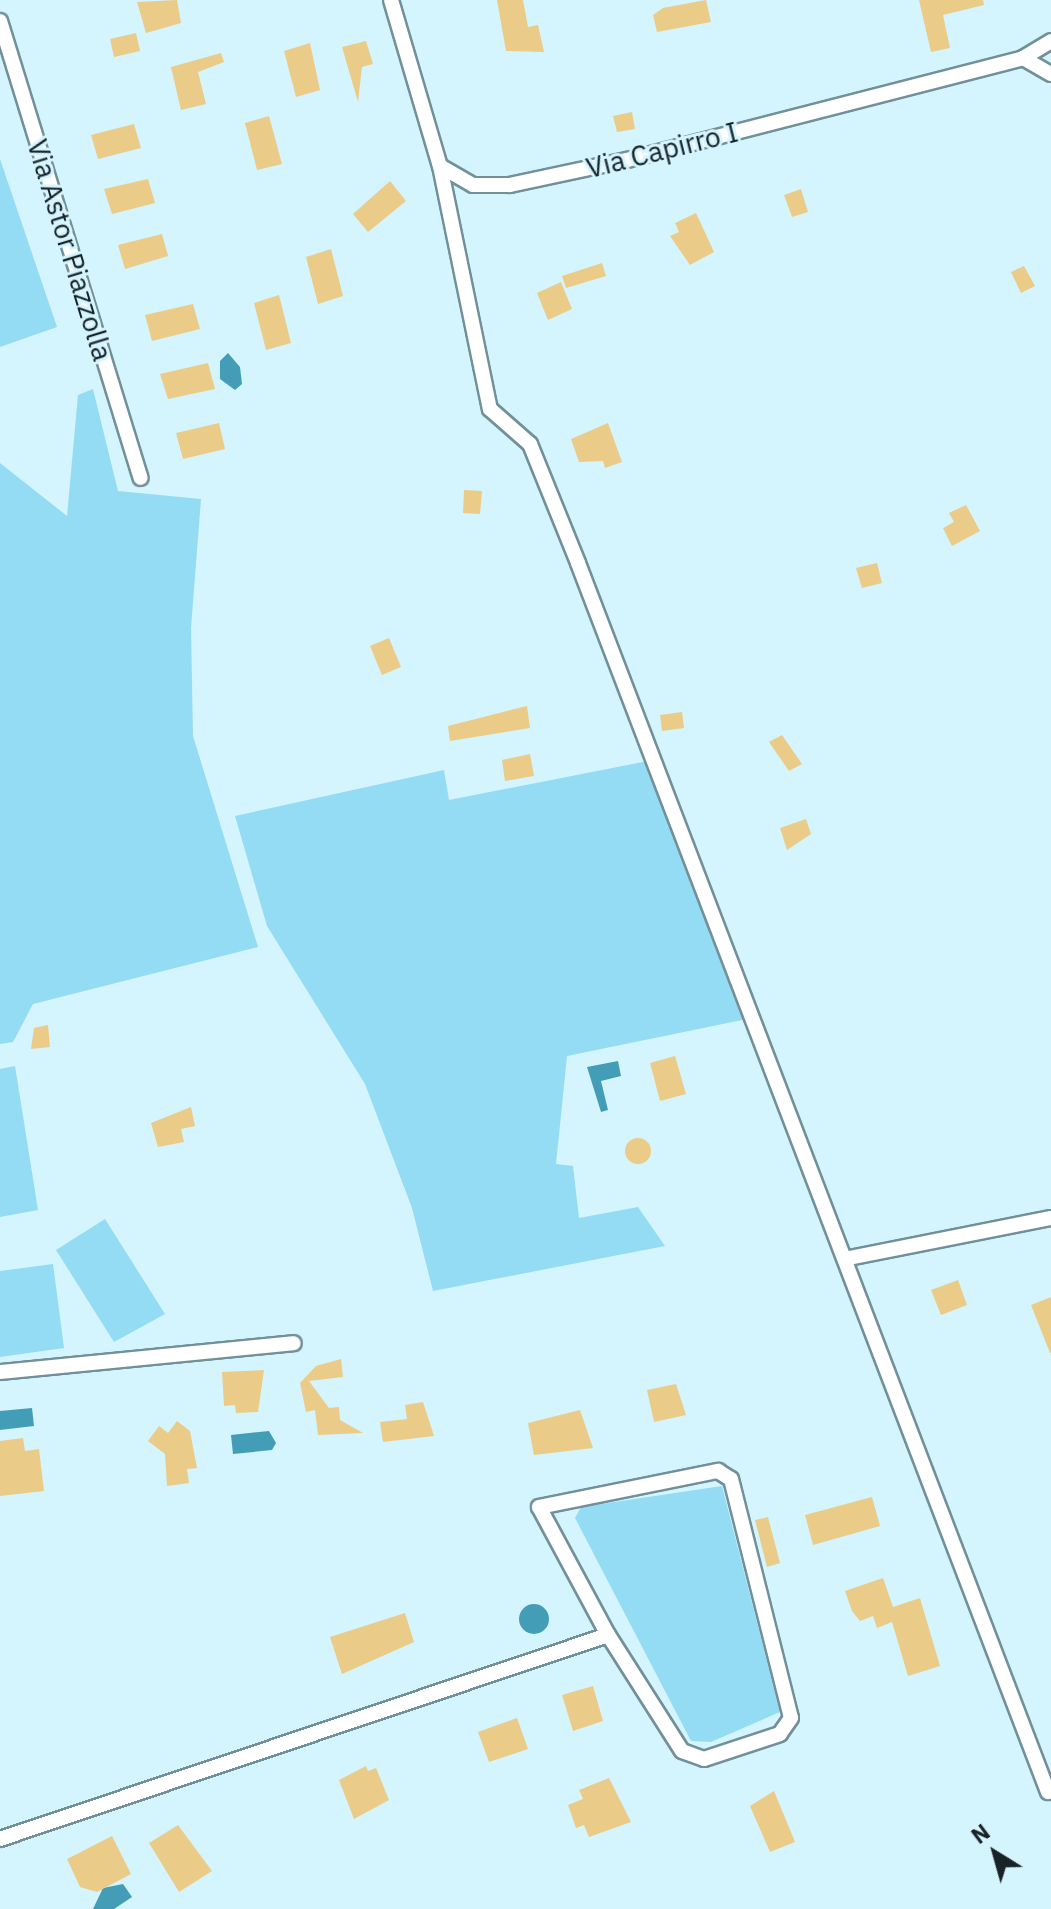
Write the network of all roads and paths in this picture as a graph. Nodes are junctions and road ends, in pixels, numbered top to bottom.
1 (391, 0) edge
2 (0, 21) edge
3 (1051, 41) edge
4 (1023, 58) junction
5 (1051, 74) edge
6 (440, 166) junction
7 (141, 478) dead end
8 (1051, 1218) edge
9 (849, 1258) junction
10 (294, 1343) dead end
11 (0, 1372) edge
12 (608, 1635) junction
13 (1048, 1792) dead end
14 (0, 1839) edge

1 - 6 street
2 - 7 street, Via Astor Piazzolla
3 - 4 street, Via Capirro I
4 - 5 street
4 - 6 street, Via Capirro I
6 - 9 street
8 - 9 street
9 - 13 street
10 - 11 street
12 - 12 street
12 - 14 street

